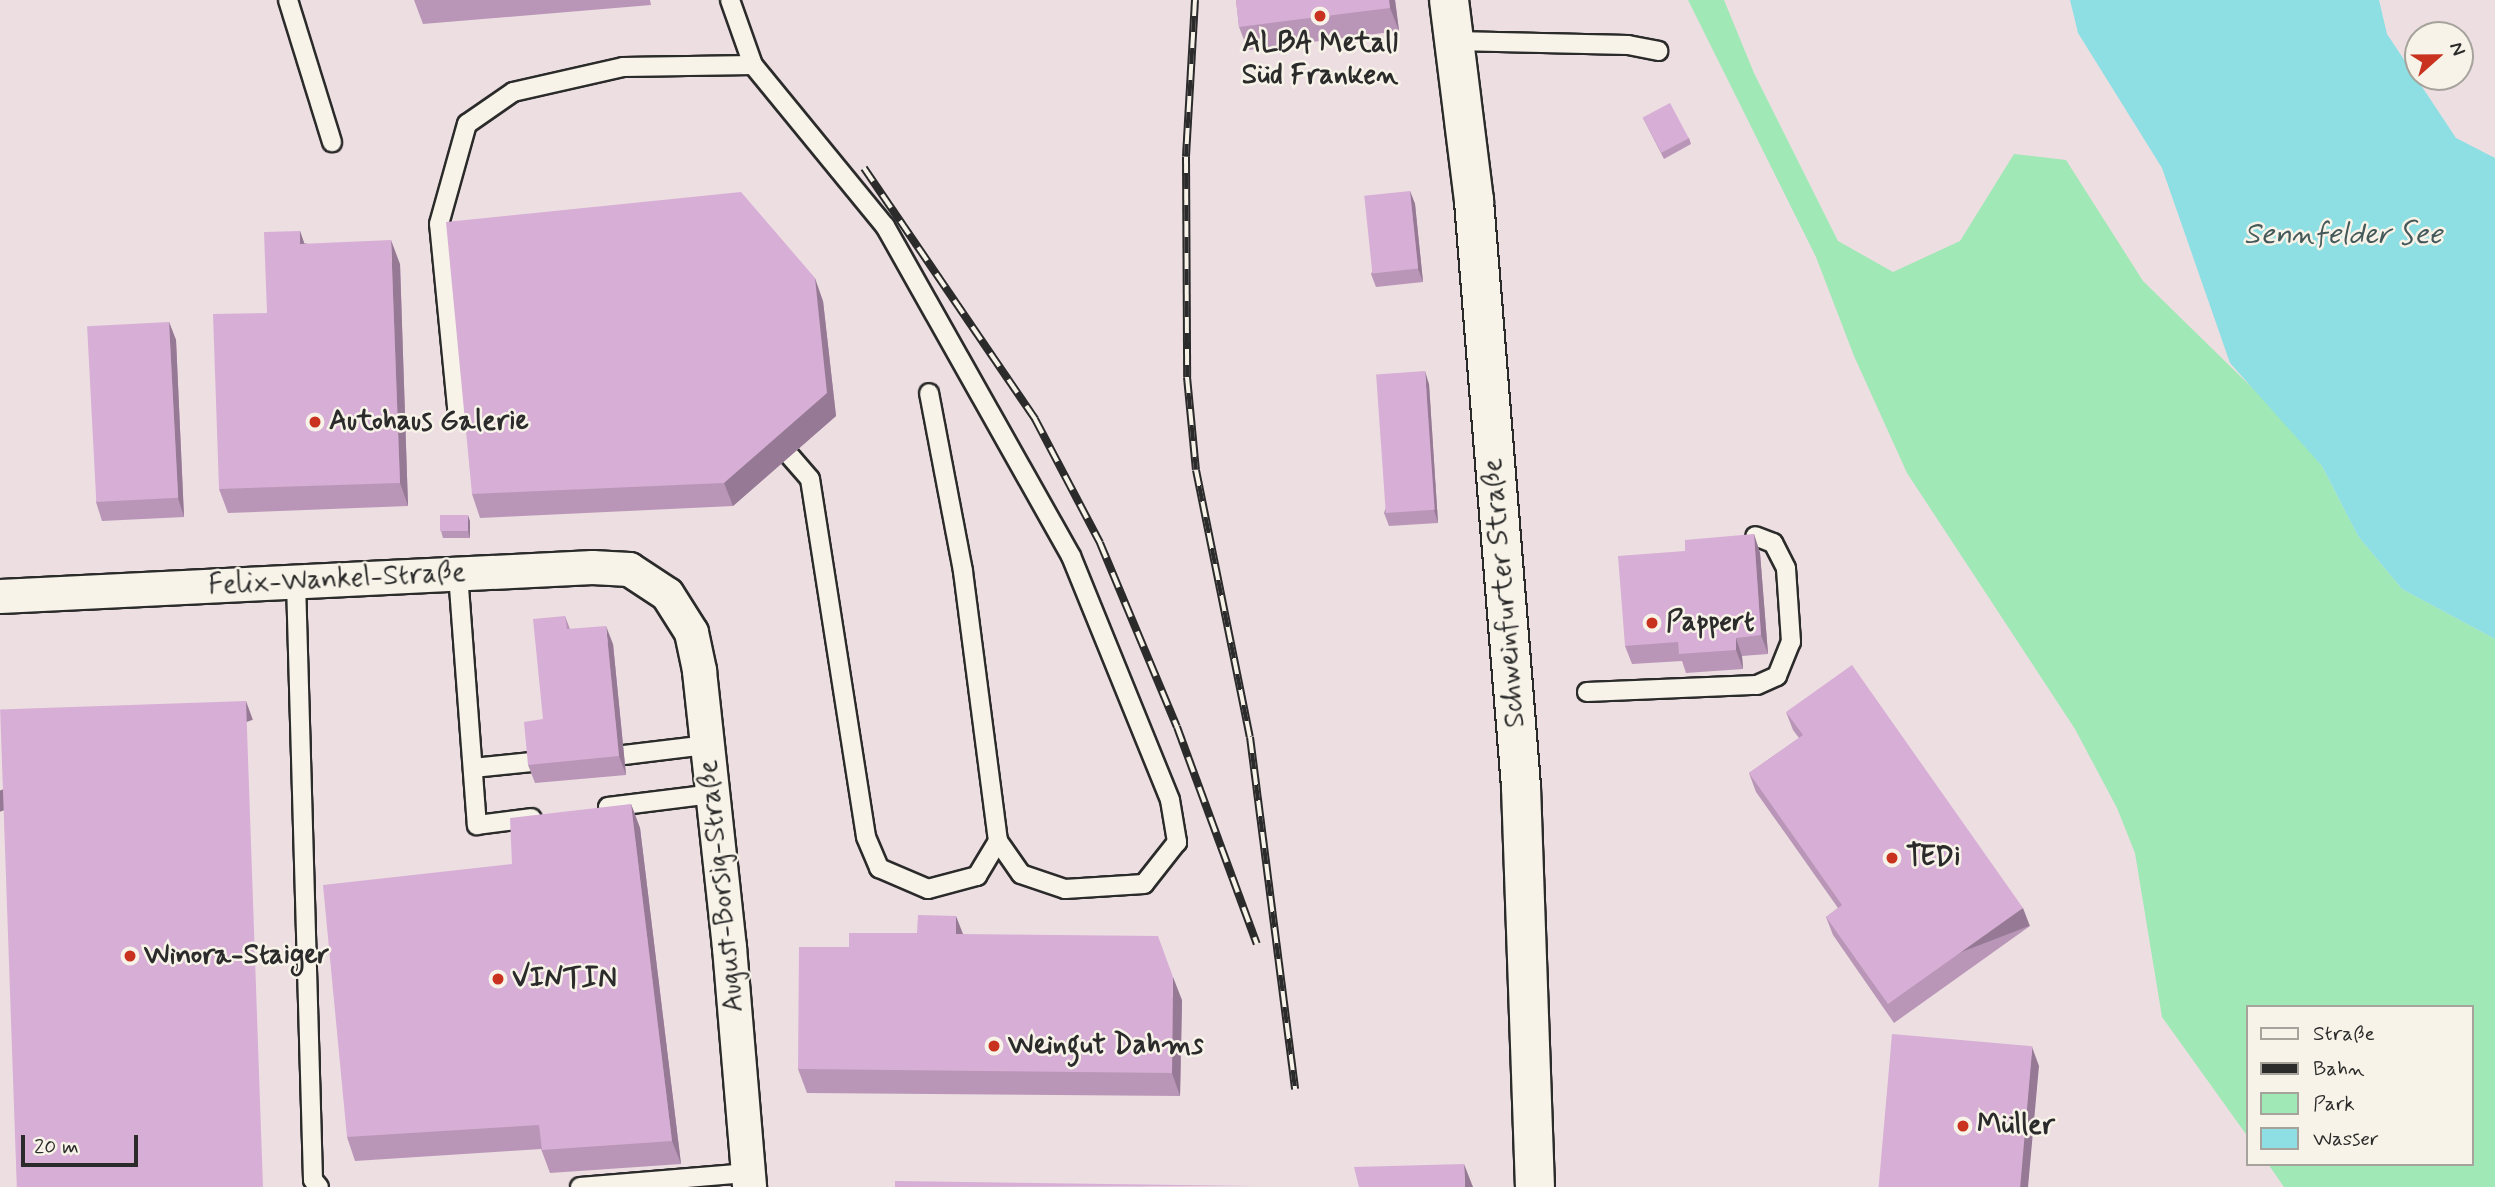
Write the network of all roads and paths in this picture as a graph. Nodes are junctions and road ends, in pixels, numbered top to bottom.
1 (288, 0) edge
2 (730, 0) edge
3 (1449, 0) edge
4 (1455, 41) junction
5 (1658, 51) dead end
6 (753, 65) junction
7 (332, 142) dead end
8 (929, 393) dead end
9 (469, 415) edge
10 (790, 456) edge
11 (1755, 536) edge
12 (458, 574) junction
13 (296, 582) junction
14 (667, 594) joint
15 (0, 596) edge
16 (1587, 692) dead end
17 (707, 746) junction
18 (624, 755) dead end
19 (533, 762) edge
20 (473, 768) junction
21 (713, 794) junction
22 (588, 810) edge
23 (547, 816) edge
24 (998, 841) junction
25 (749, 1180) edge
26 (319, 1187) edge
27 (580, 1187) edge
28 (1535, 1187) edge

1 - 7 lane
2 - 6 lane
3 - 4 main road, Schweinfurter Straße
4 - 5 lane
4 - 28 main road, Schweinfurter Straße
6 - 9 lane
6 - 24 lane
8 - 24 lane
10 - 24 lane
11 - 16 lane
12 - 13 street, Felix-Wankel-Straße
12 - 14 street, Felix-Wankel-Straße
12 - 20 lane
13 - 15 street, Felix-Wankel-Straße
13 - 26 lane
14 - 17 street, August-Borsig-Straße
17 - 18 lane
17 - 21 street, August-Borsig-Straße
19 - 20 lane
20 - 23 lane
21 - 22 lane
21 - 25 street, August-Borsig-Straße
25 - 27 lane

